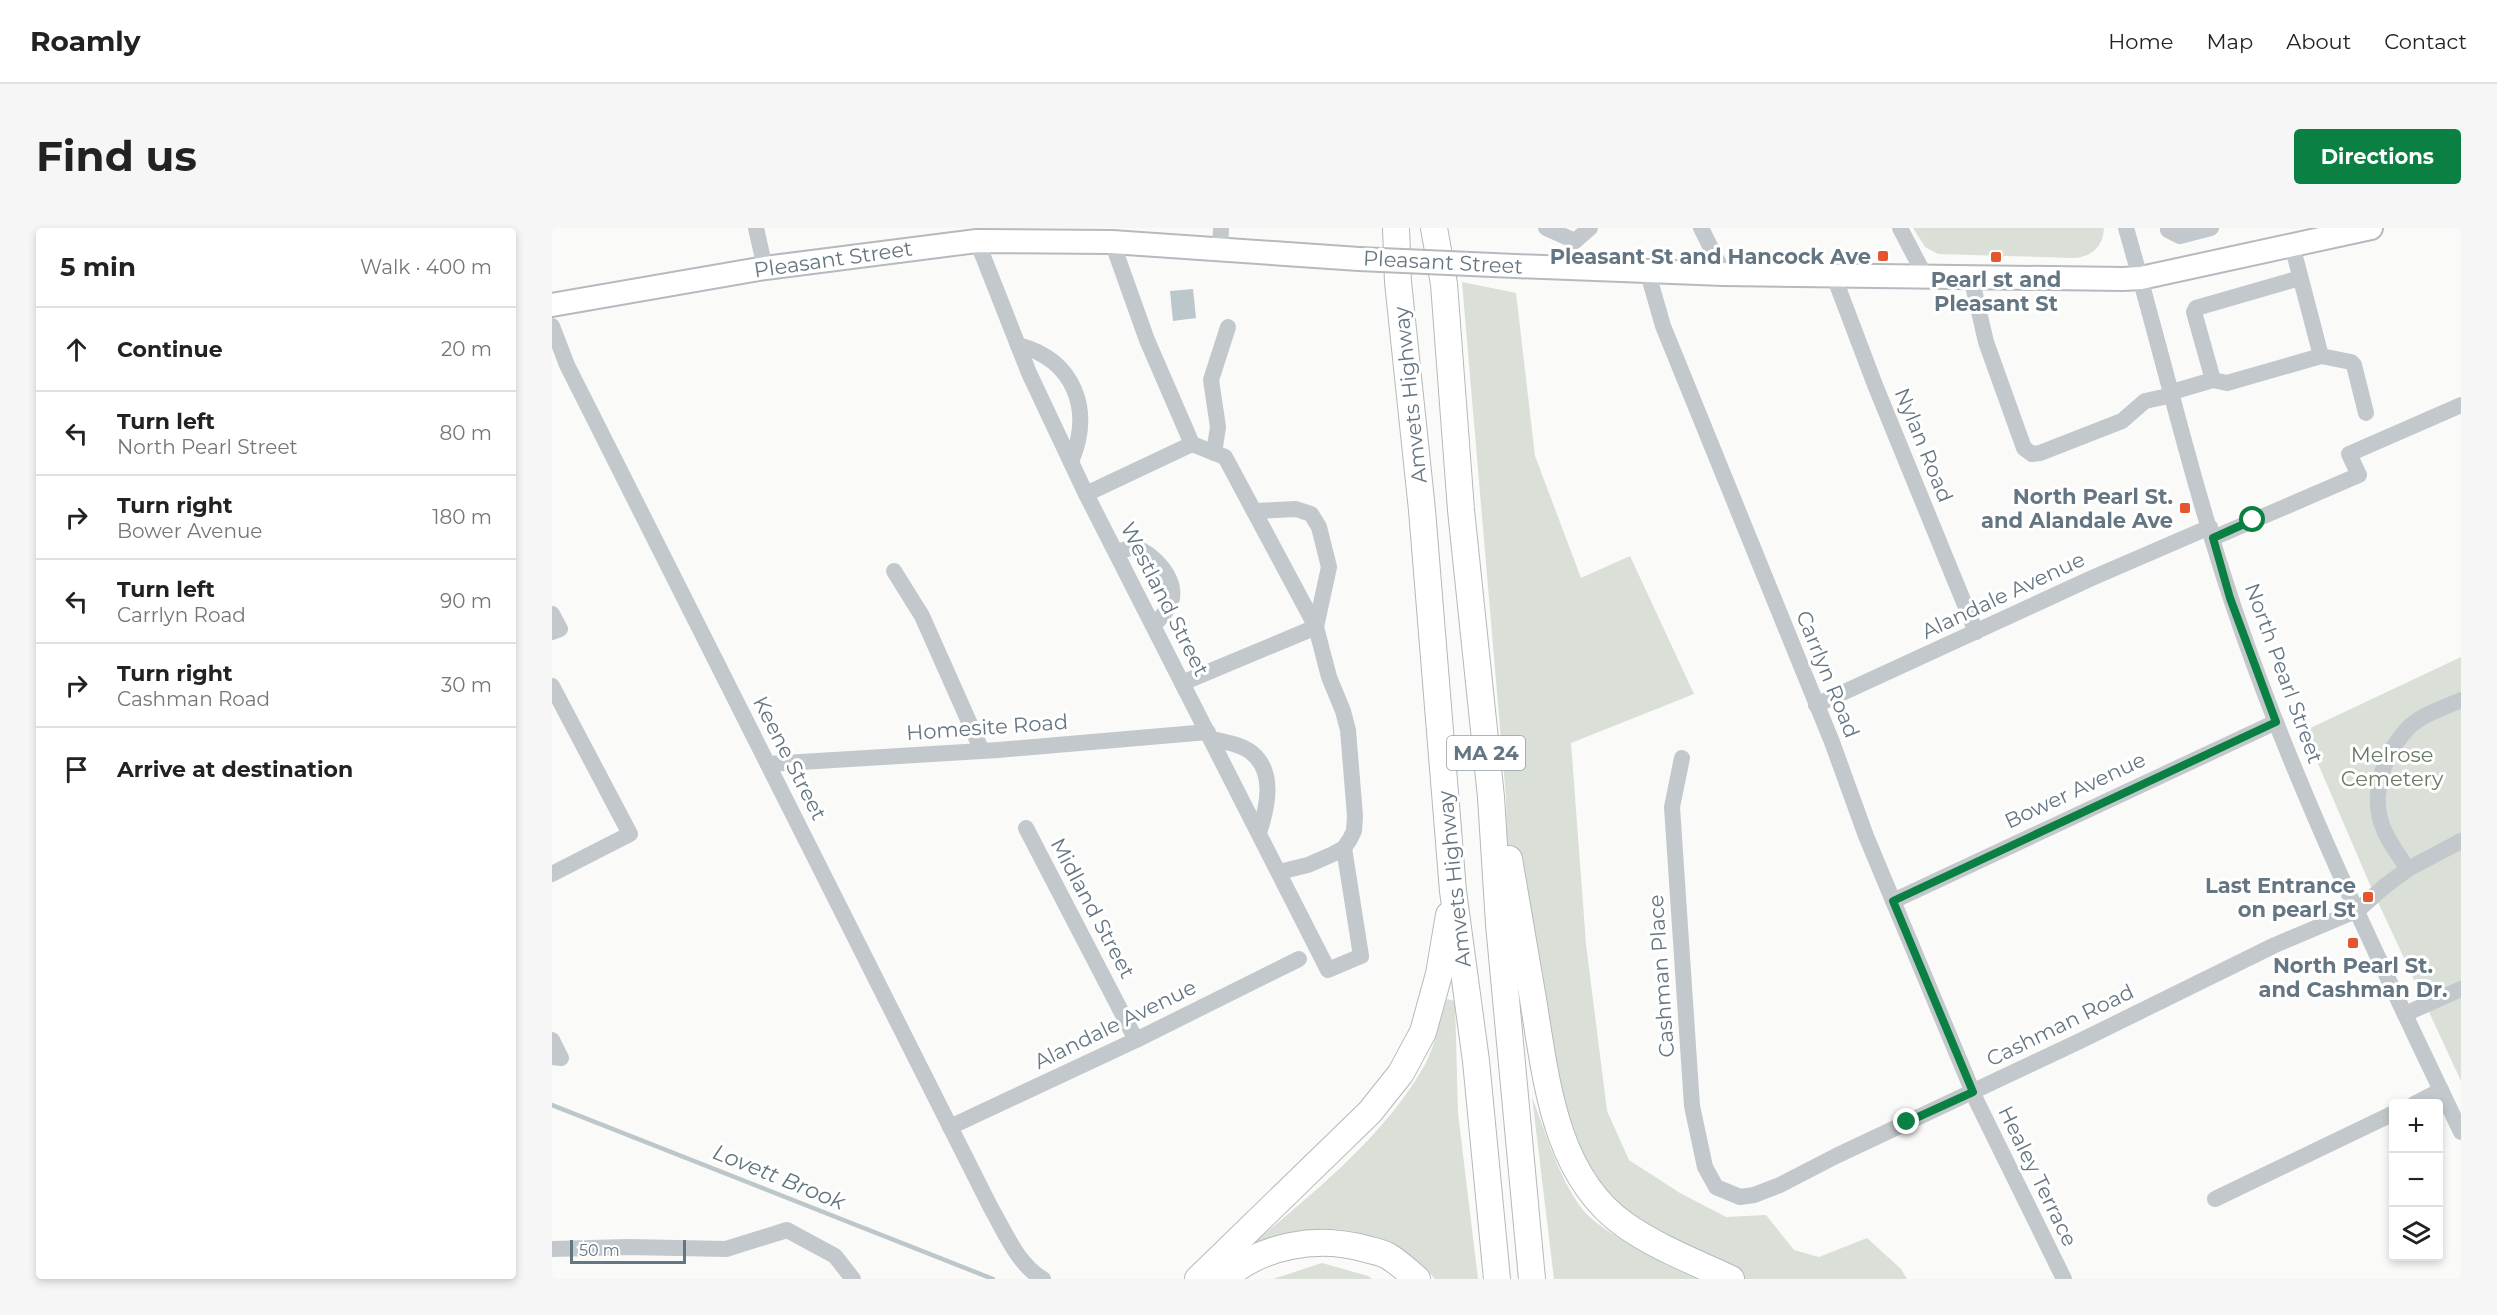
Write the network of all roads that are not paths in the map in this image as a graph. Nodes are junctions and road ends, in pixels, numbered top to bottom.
1 (756, 228) edge
2 (1396, 228) edge
3 (1434, 228) edge
4 (1546, 228) edge
5 (1590, 228) edge
6 (1701, 228) edge
7 (1900, 228) edge
8 (2126, 228) edge
9 (2211, 228) edge
10 (2371, 228) edge
11 (2168, 230) dead end
12 (2336, 232) edge
13 (968, 237) edge
14 (1220, 238) edge
15 (1575, 241) junction
16 (1113, 242) junction
17 (2292, 245) junction
18 (765, 268) junction
19 (1583, 268) junction
20 (1647, 270) junction
21 (1724, 274) junction
22 (1833, 274) junction
23 (1925, 276) junction
24 (1971, 277) junction
25 (2140, 278) junction
26 (2300, 278) junction
27 (552, 305) edge
28 (552, 326) edge
29 (1228, 327) dead end
30 (1018, 345) junction
31 (2321, 356) junction
32 (2213, 380) junction
33 (2172, 394) junction
34 (2461, 405) edge
35 (2366, 414) dead end
36 (1192, 444) junction
37 (1214, 453) junction
38 (1071, 462) junction
39 (1086, 494) junction
40 (1254, 511) junction
41 (2211, 533) junction
42 (1117, 552) junction
43 (894, 571) dead end
44 (552, 614) edge
45 (1154, 625) junction
46 (1316, 627) junction
47 (552, 632) edge
48 (1976, 632) junction
49 (1182, 683) junction
50 (552, 686) edge
51 (2461, 700) edge
52 (1816, 705) junction
53 (2276, 722) junction
54 (1210, 736) junction
55 (982, 751) junction
56 (1682, 758) dead end
57 (768, 764) junction
58 (1491, 797) junction
59 (1026, 828) dead end
60 (1259, 833) junction
61 (2461, 841) edge
62 (1344, 848) junction
63 (2409, 869) junction
64 (1279, 872) junction
65 (552, 874) edge
66 (1453, 891) junction
67 (1893, 901) junction
68 (2358, 910) junction
69 (1299, 959) dead end
70 (2461, 989) edge
71 (2405, 1014) junction
72 (552, 1040) edge
73 (1136, 1040) junction
74 (552, 1056) edge
75 (2441, 1090) junction
76 (1973, 1092) junction
77 (2424, 1099) edge
78 (2389, 1115) edge
79 (950, 1127) junction
80 (2461, 1132) edge
81 (1716, 1186) joint
82 (2215, 1199) dead end
83 (552, 1250) edge
84 (853, 1279) edge
85 (1043, 1279) edge
86 (1198, 1279) edge
87 (1223, 1279) edge
88 (1416, 1279) edge
89 (1497, 1279) edge
90 (1532, 1279) edge
91 (1731, 1279) edge
92 (2064, 1279) edge

1 - 18 street
2 - 66 highway, Amvets Highway / MA 24
3 - 58 highway, Amvets Highway / MA 24
4 - 15 street
5 - 15 street
6 - 21 street
7 - 23 street
8 - 25 street, North Pearl Street
9 - 11 street
10 - 12 main road, Pleasant Street
12 - 17 main road, Pleasant Street
13 - 16 main road, Pleasant Street
13 - 18 main road, Pleasant Street
13 - 30 street, Westland Street
14 - 16 main road, Pleasant Street
14 - 19 main road, Pleasant Street, bridge
15 - 19 street
16 - 36 street
17 - 25 main road, Pleasant Street
17 - 26 street
18 - 27 main road, Pleasant Street
19 - 20 main road, Pleasant Street
20 - 21 main road, Pleasant Street
20 - 52 street, Carrlyn Road
21 - 22 main road, Pleasant Street
22 - 23 main road, Pleasant Street
22 - 48 street, Nylan Road
23 - 24 main road, Pleasant Street
24 - 25 main road, Pleasant Street
24 - 33 street
25 - 33 street, North Pearl Street
26 - 31 street
26 - 32 street
28 - 57 street, Keene Street
29 - 37 street
30 - 38 street, Westland Street
30 - 38 street
31 - 32 street
31 - 35 street
32 - 33 street
33 - 41 street, North Pearl Street
34 - 41 street, Alandale Avenue
36 - 37 street
36 - 39 street
37 - 40 street
38 - 39 street, Westland Street
39 - 42 street, Westland Street
40 - 46 street
40 - 46 street
41 - 48 street, Alandale Avenue
41 - 53 street, North Pearl Street
42 - 45 street, Westland Street
42 - 45 street
43 - 55 street
44 - 47 street
45 - 49 street, Westland Street
46 - 49 street
46 - 62 street
48 - 52 street, Alandale Avenue
49 - 54 street, Westland Street
50 - 65 street
51 - 63 street
52 - 67 street, Carrlyn Road
53 - 67 street, Bower Avenue
53 - 68 street, North Pearl Street
54 - 55 street, Homesite Road
54 - 60 street, Westland Street
54 - 60 street
55 - 57 street, Homesite Road
56 - 81 street, Cashman Place
57 - 79 street, Keene Street
58 - 90 highway, Amvets Highway / MA 24
58 - 91 highway
59 - 73 street, Midland Street
60 - 64 street, Westland Street
61 - 63 street, Cashman Road
62 - 64 street
62 - 64 street, Westland Street
63 - 68 street, Cashman Road
66 - 86 highway
66 - 89 highway, Amvets Highway / MA 24
67 - 76 street, Carrlyn Road
68 - 71 street, North Pearl Street
68 - 76 street, Cashman Road
69 - 73 street, Alandale Avenue
70 - 71 street
71 - 75 street, North Pearl Street
72 - 74 street
73 - 79 street, Alandale Avenue
75 - 77 street
75 - 80 street, North Pearl Street
76 - 81 street, Cashman Road
76 - 92 street, Healey Terrace
78 - 82 street
79 - 85 street, Keene Street
83 - 84 street
87 - 88 highway

